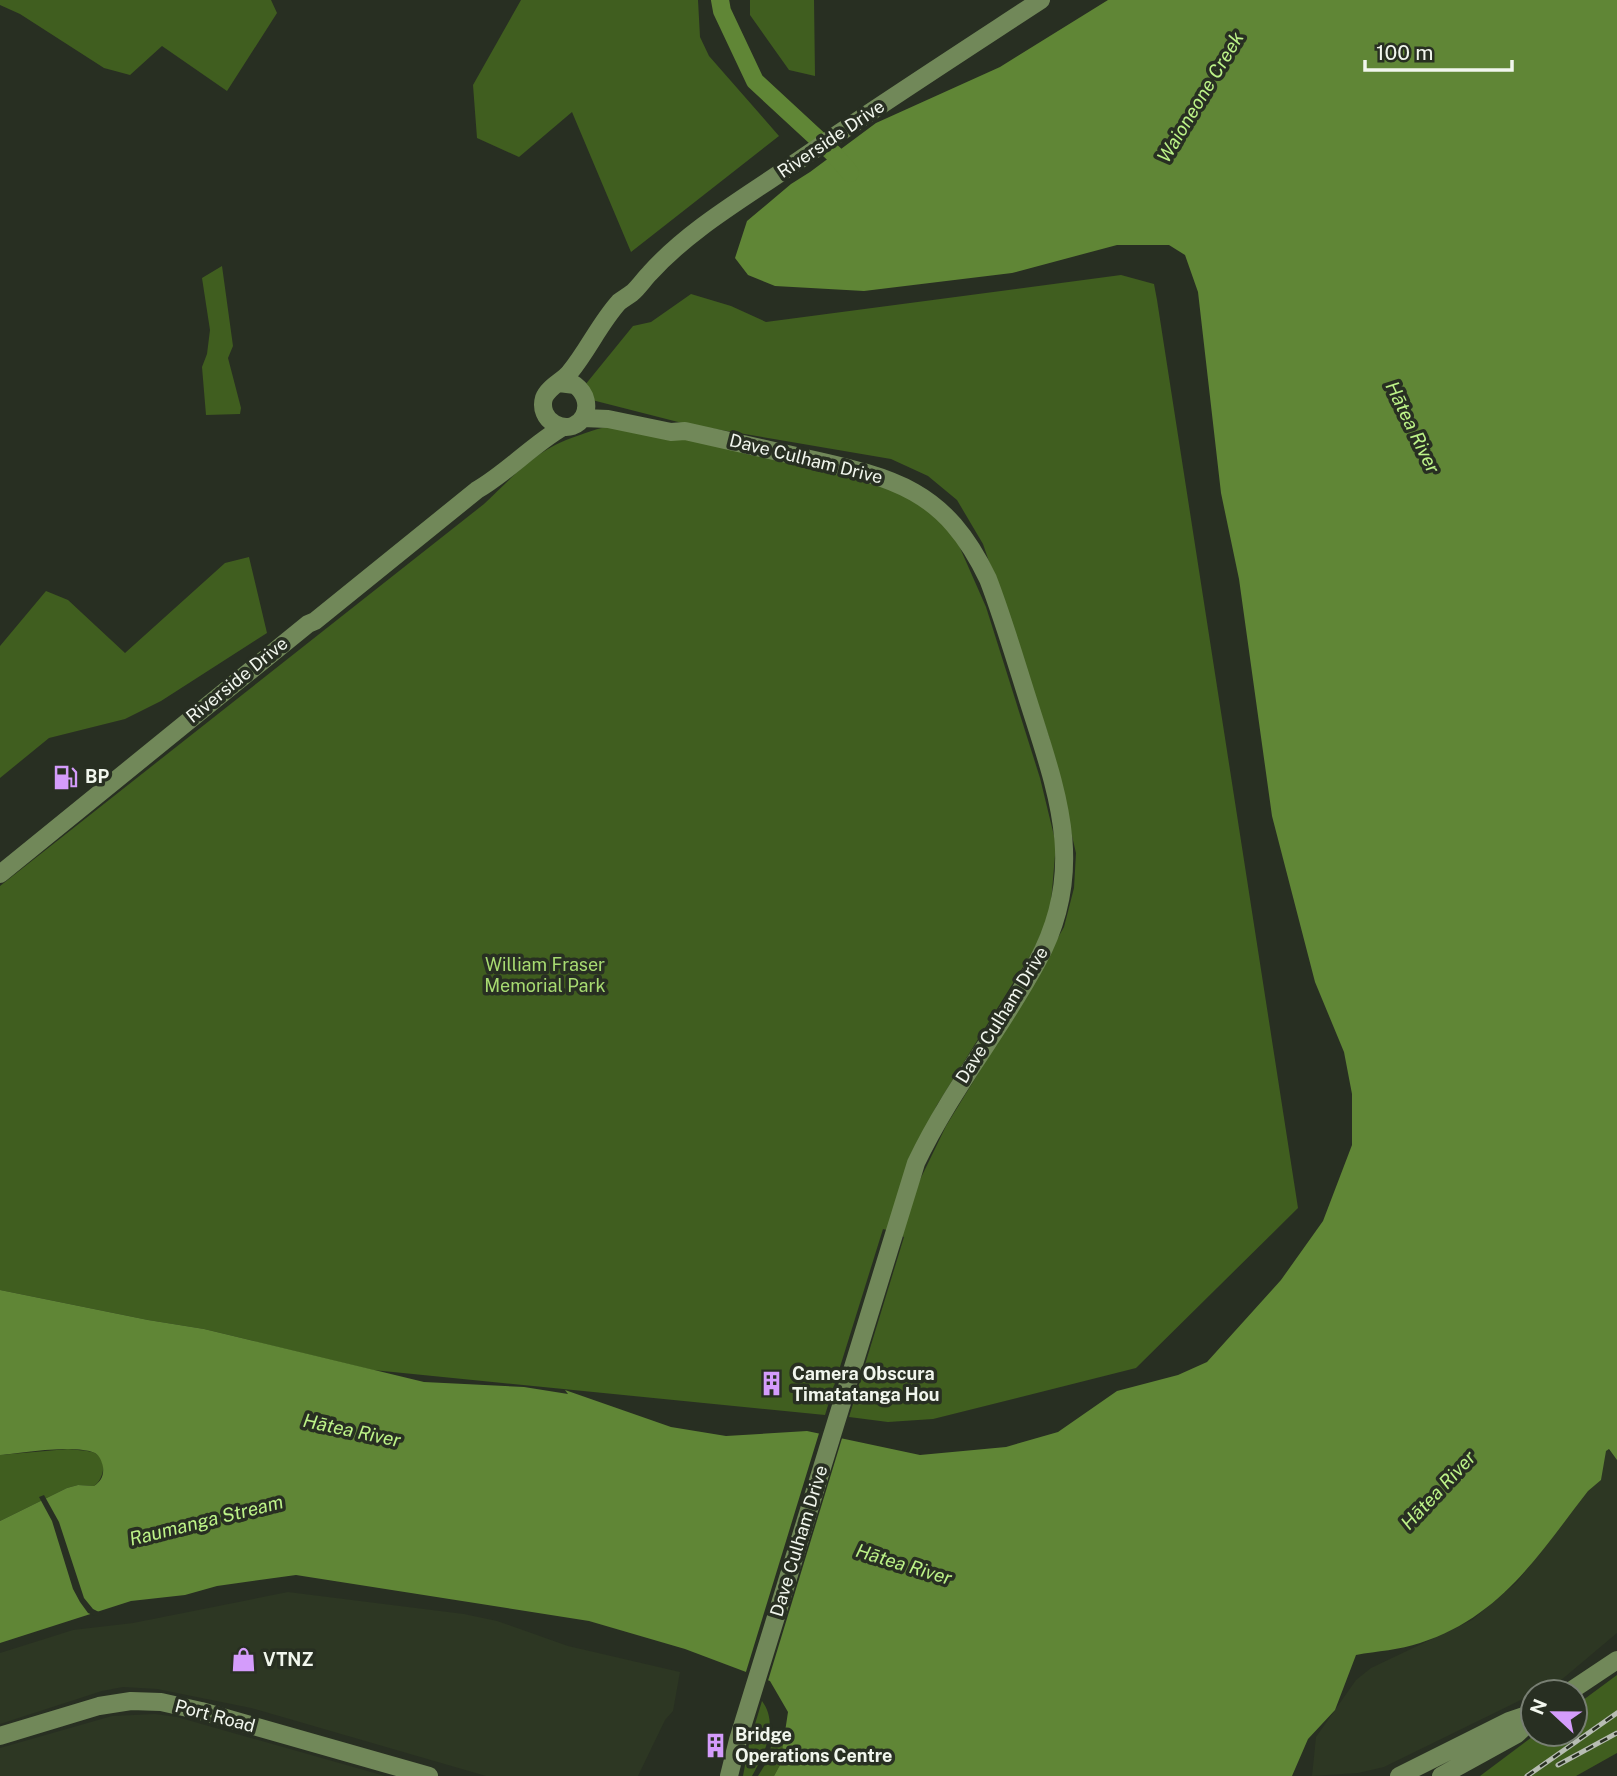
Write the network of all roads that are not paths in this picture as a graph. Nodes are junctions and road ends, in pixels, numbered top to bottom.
1 (1041, 0) edge
2 (633, 292) junction
3 (559, 383) junction
4 (583, 403) junction
5 (544, 412) junction
6 (563, 426) junction
7 (477, 490) junction
8 (0, 874) edge
9 (1617, 1660) edge
10 (1589, 1679) edge
11 (1519, 1718) edge
12 (1519, 1732) edge
13 (0, 1735) edge
14 (738, 1740) junction
15 (429, 1776) edge
16 (721, 1776) edge
17 (729, 1776) edge
18 (1399, 1776) edge
19 (1441, 1776) edge

1 - 2 main road, Riverside Drive
2 - 3 main road, Riverside Drive
2 - 4 main road, Riverside Drive
3 - 4 main road
3 - 5 main road
4 - 6 main road
4 - 14 main road, Dave Culham Drive
5 - 6 main road
5 - 7 main road, Riverside Drive
6 - 7 main road, Riverside Drive
7 - 8 main road, Riverside Drive
9 - 10 main road
11 - 18 main road
12 - 19 main road
13 - 15 main road, Port Road
14 - 16 main road, Dave Culham Drive
14 - 17 main road, Dave Culham Drive

